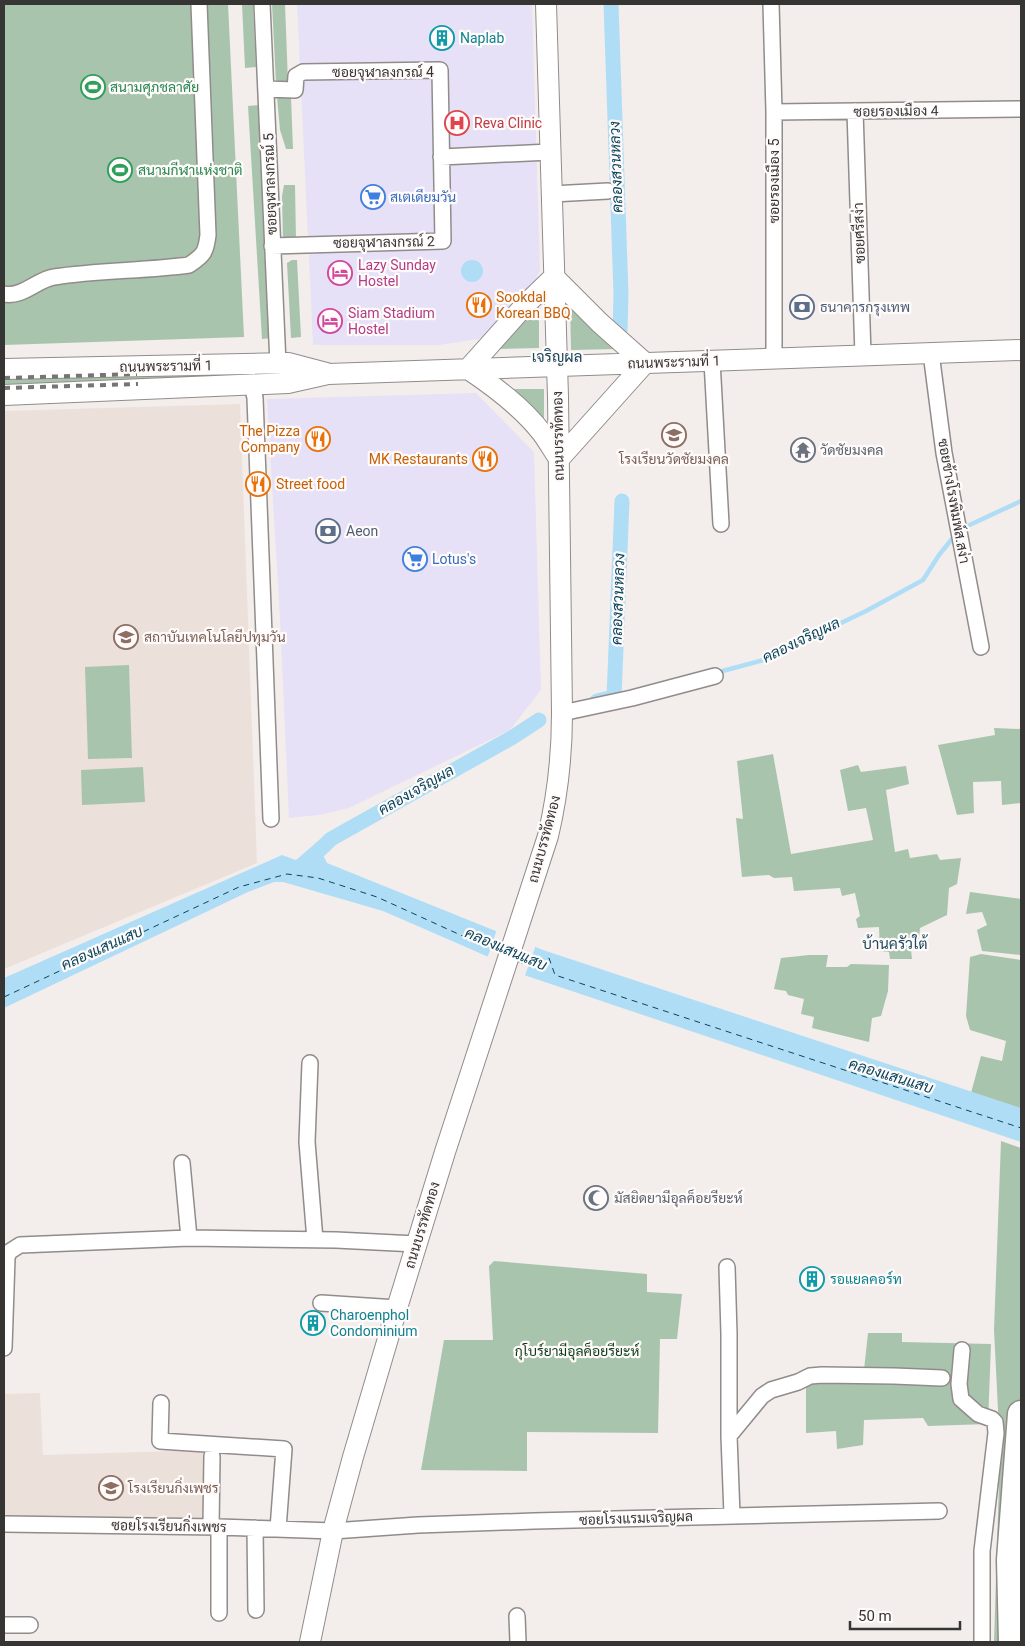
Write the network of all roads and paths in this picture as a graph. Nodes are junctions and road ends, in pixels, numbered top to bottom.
1 (199, 4) edge
2 (262, 4) edge
3 (546, 4) edge
4 (771, 4) edge
5 (266, 89) junction
6 (1019, 109) edge
7 (774, 112) junction
8 (855, 112) junction
9 (550, 152) junction
10 (441, 157) junction
11 (608, 191) dead end
12 (552, 194) junction
13 (272, 246) junction
14 (554, 277) junction
15 (4, 294) edge
16 (1021, 350) edge
17 (931, 353) junction
18 (863, 355) junction
19 (774, 359) junction
20 (712, 361) junction
21 (644, 363) junction
22 (245, 364) junction
23 (278, 364) junction
24 (556, 366) junction
25 (4, 369) edge
26 (468, 369) junction
27 (328, 374) junction
28 (249, 384) junction
29 (4, 395) edge
30 (559, 459) junction
31 (721, 524) dead end
32 (981, 647) dead end
33 (715, 676) dead end
34 (562, 713) junction
35 (271, 819) dead end
36 (310, 1063) dead end
37 (182, 1163) dead end
38 (189, 1238) junction
39 (315, 1240) junction
40 (416, 1244) junction
41 (727, 1268) dead end
42 (321, 1303) dead end
43 (397, 1308) junction
44 (4, 1348) edge
45 (962, 1350) dead end
46 (942, 1378) dead end
47 (161, 1403) dead end
48 (1021, 1414) edge
49 (729, 1436) junction
50 (212, 1456) dead end
51 (939, 1511) dead end
52 (732, 1515) junction
53 (4, 1524) edge
54 (215, 1527) junction
55 (256, 1528) junction
56 (278, 1529) junction
57 (334, 1531) junction
58 (256, 1610) dead end
59 (219, 1612) dead end
60 (517, 1616) dead end
61 (4, 1625) edge
62 (30, 1625) dead end
63 (310, 1642) edge
64 (518, 1642) edge
65 (982, 1642) edge
66 (1012, 1642) edge

1 - 15 street
2 - 5 street, ซอยจุฬาลงกรณ์ 5
3 - 9 main road, ถนนบรรทัดทอง
4 - 7 street, ซอยรองเมือง 5
5 - 10 street, ซอยจุฬาลงกรณ์ 4
5 - 13 street, ซอยจุฬาลงกรณ์ 5
6 - 8 street, ซอยรองเมือง 4
7 - 8 street, ซอยรองเมือง 4
7 - 19 street, ซอยรองเมือง 5
8 - 18 street, ซอยศรีสง่า
9 - 10 street
9 - 12 main road, ถนนบรรทัดทอง
10 - 13 street, ซอยจุฬาลงกรณ์ 2
11 - 12 street
12 - 14 main road, ถนนบรรทัดทอง
13 - 23 street, ซอยจุฬาลงกรณ์ 5
14 - 21 main road
14 - 24 main road, ถนนบรรทัดทอง
14 - 26 main road
16 - 17 main road, ถนนพระรามที่ 1
17 - 18 main road, ถนนพระรามที่ 1
17 - 32 street, ซอยข้างโรงพิมพ์ส.สง่า
18 - 19 main road, ถนนพระรามที่ 1
19 - 20 main road, ถนนพระรามที่ 1
20 - 21 main road, ถนนพระรามที่ 1
20 - 31 street
21 - 24 main road, ถนนพระรามที่ 1
21 - 30 main road
22 - 23 main road, ถนนพระรามที่ 1
22 - 25 main road, ถนนพระรามที่ 1
22 - 28 main road
23 - 27 main road, ถนนพระรามที่ 1
24 - 26 main road, ถนนพระรามที่ 1
24 - 30 main road, ถนนบรรทัดทอง
26 - 27 main road, ถนนพระรามที่ 1
26 - 30 main road
27 - 28 main road, ถนนพระรามที่ 1
28 - 29 main road, ถนนพระรามที่ 1
28 - 35 street
30 - 34 main road, ถนนบรรทัดทอง
33 - 34 street
34 - 40 main road, ถนนบรรทัดทอง
36 - 39 street
37 - 38 street
38 - 39 street
38 - 44 street
39 - 40 street
40 - 43 main road, ถนนบรรทัดทอง
41 - 49 street
42 - 43 street
43 - 57 main road, ถนนบรรทัดทอง
45 - 65 street
46 - 49 street
47 - 56 street
48 - 66 highway
49 - 52 street
50 - 54 street
51 - 52 street, ซอยโรงแรมเจริญผล
52 - 57 street, ซอยโรงแรมเจริญผล
53 - 54 street, ซอยโรงเรียนกิ่งเพชร
54 - 55 street, ซอยโรงเรียนกิ่งเพชร
54 - 59 street
55 - 56 street, ซอยโรงเรียนกิ่งเพชร
55 - 58 street
56 - 57 street, ซอยโรงเรียนกิ่งเพชร
57 - 63 main road, ถนนบรรทัดทอง
60 - 64 street
61 - 62 street

